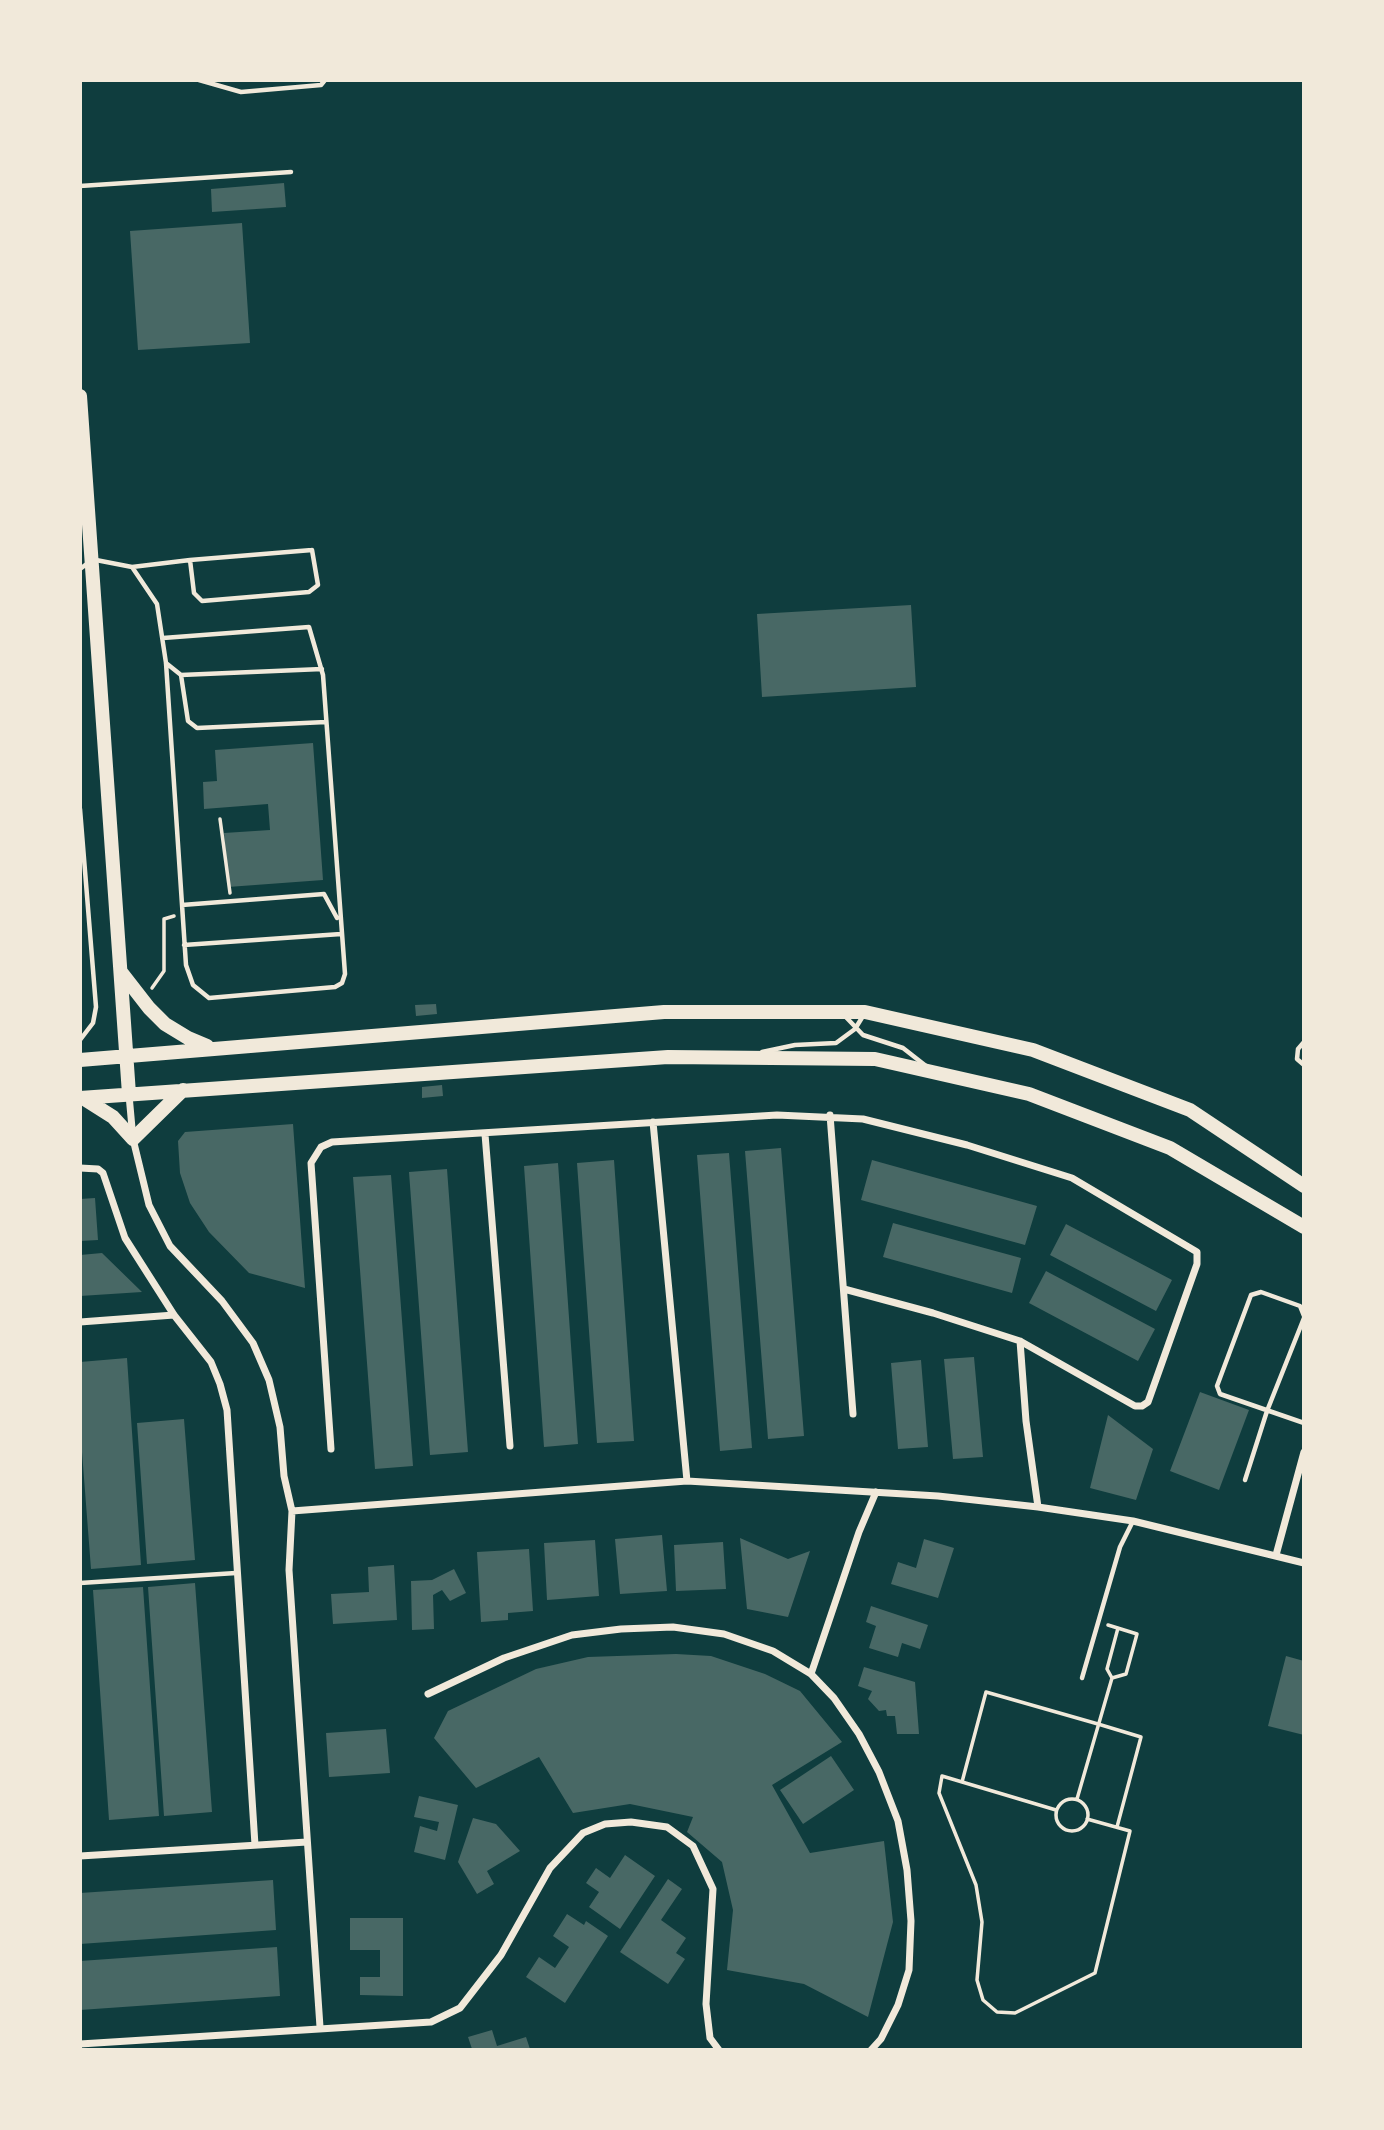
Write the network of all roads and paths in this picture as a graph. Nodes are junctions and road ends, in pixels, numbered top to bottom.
1 (199, 80) edge
2 (325, 80) edge
3 (291, 172) dead end
4 (80, 186) edge
5 (80, 396) edge
6 (93, 560) junction
7 (190, 560) junction
8 (132, 567) junction
9 (80, 569) edge
10 (163, 638) junction
11 (166, 663) junction
12 (322, 669) junction
13 (181, 675) junction
14 (326, 722) junction
15 (80, 809) edge
16 (220, 819) dead end
17 (232, 901) junction
18 (182, 905) junction
19 (182, 913) junction
20 (339, 922) junction
21 (341, 934) junction
22 (184, 945) junction
23 (120, 970) junction
24 (146, 991) dead end
25 (842, 1012) junction
26 (865, 1012) junction
27 (855, 1028) junction
28 (80, 1040) edge
29 (1304, 1042) edge
30 (212, 1048) junction
31 (127, 1057) junction
32 (749, 1057) junction
33 (80, 1060) edge
34 (1304, 1065) edge
35 (929, 1069) junction
36 (183, 1090) junction
37 (129, 1094) junction
38 (82, 1098) edge
39 (830, 1115) junction
40 (653, 1122) junction
41 (485, 1134) junction
42 (133, 1139) junction
43 (80, 1168) edge
44 (1304, 1186) edge
45 (1304, 1227) edge
46 (844, 1289) junction
47 (174, 1315) junction
48 (1304, 1317) edge
49 (80, 1322) edge
50 (1020, 1341) junction
51 (1267, 1411) junction
52 (853, 1414) dead end
53 (1304, 1423) edge
54 (510, 1446) dead end
55 (331, 1449) dead end
56 (1304, 1452) edge
57 (1245, 1480) dead end
58 (687, 1481) junction
59 (876, 1492) junction
60 (1038, 1507) junction
61 (292, 1511) junction
62 (1133, 1521) junction
63 (1276, 1555) junction
64 (1304, 1563) edge
65 (236, 1573) junction
66 (80, 1583) edge
67 (1099, 1622) junction
68 (1118, 1628) junction
69 (811, 1674) junction
70 (1082, 1678) dead end
71 (1112, 1678) junction
72 (428, 1694) dead end
73 (1098, 1724) junction
74 (962, 1782) junction
75 (1077, 1799) junction
76 (1056, 1810) junction
77 (1087, 1819) junction
78 (1117, 1827) junction
79 (307, 1842) junction
80 (255, 1845) junction
81 (80, 1856) edge
82 (320, 2027) junction
83 (80, 2044) edge
84 (719, 2049) edge
85 (871, 2049) edge

1 - 2 lane
3 - 4 lane
5 - 6 main road
6 - 8 lane
6 - 9 lane
6 - 23 main road
7 - 7 lane
7 - 8 lane
8 - 10 lane
10 - 11 lane
10 - 12 lane
11 - 13 lane
11 - 18 lane
12 - 13 lane
12 - 14 lane
13 - 14 lane
14 - 20 lane
15 - 28 lane
16 - 17 path
17 - 18 lane
17 - 20 lane
18 - 19 lane
19 - 22 lane
19 - 24 path
20 - 21 lane
21 - 22 lane
21 - 22 lane
23 - 30 main road
23 - 31 main road
25 - 26 main road
25 - 27 lane
25 - 30 main road
26 - 27 lane
26 - 44 main road
27 - 32 lane
27 - 35 lane
29 - 34 lane
30 - 31 main road
31 - 33 main road
31 - 37 main road
32 - 35 main road
32 - 36 main road
35 - 45 main road
36 - 37 main road
36 - 42 main road
37 - 38 main road
37 - 42 street
38 - 42 main road
39 - 40 street
39 - 46 street
39 - 50 street
40 - 41 street
40 - 58 street
41 - 54 street
41 - 55 street
42 - 61 street
43 - 47 street
46 - 50 street
46 - 52 street
47 - 49 street
47 - 65 street
48 - 51 lane
48 - 51 lane
50 - 60 street
51 - 53 lane
51 - 57 lane
56 - 63 street
58 - 59 street
58 - 61 street
59 - 60 street
59 - 69 street
60 - 62 street
61 - 79 street
62 - 63 street
62 - 67 lane
63 - 64 street
65 - 66 lane
65 - 80 street
67 - 68 path
67 - 70 lane
68 - 71 path
68 - 71 path
69 - 72 street
69 - 85 street
71 - 73 path
73 - 74 path
73 - 75 path
73 - 78 path
74 - 76 path
74 - 78 path
75 - 76 path
75 - 77 path
76 - 77 path
77 - 78 path
79 - 80 street
79 - 82 street
80 - 81 street
82 - 83 street
82 - 84 street

